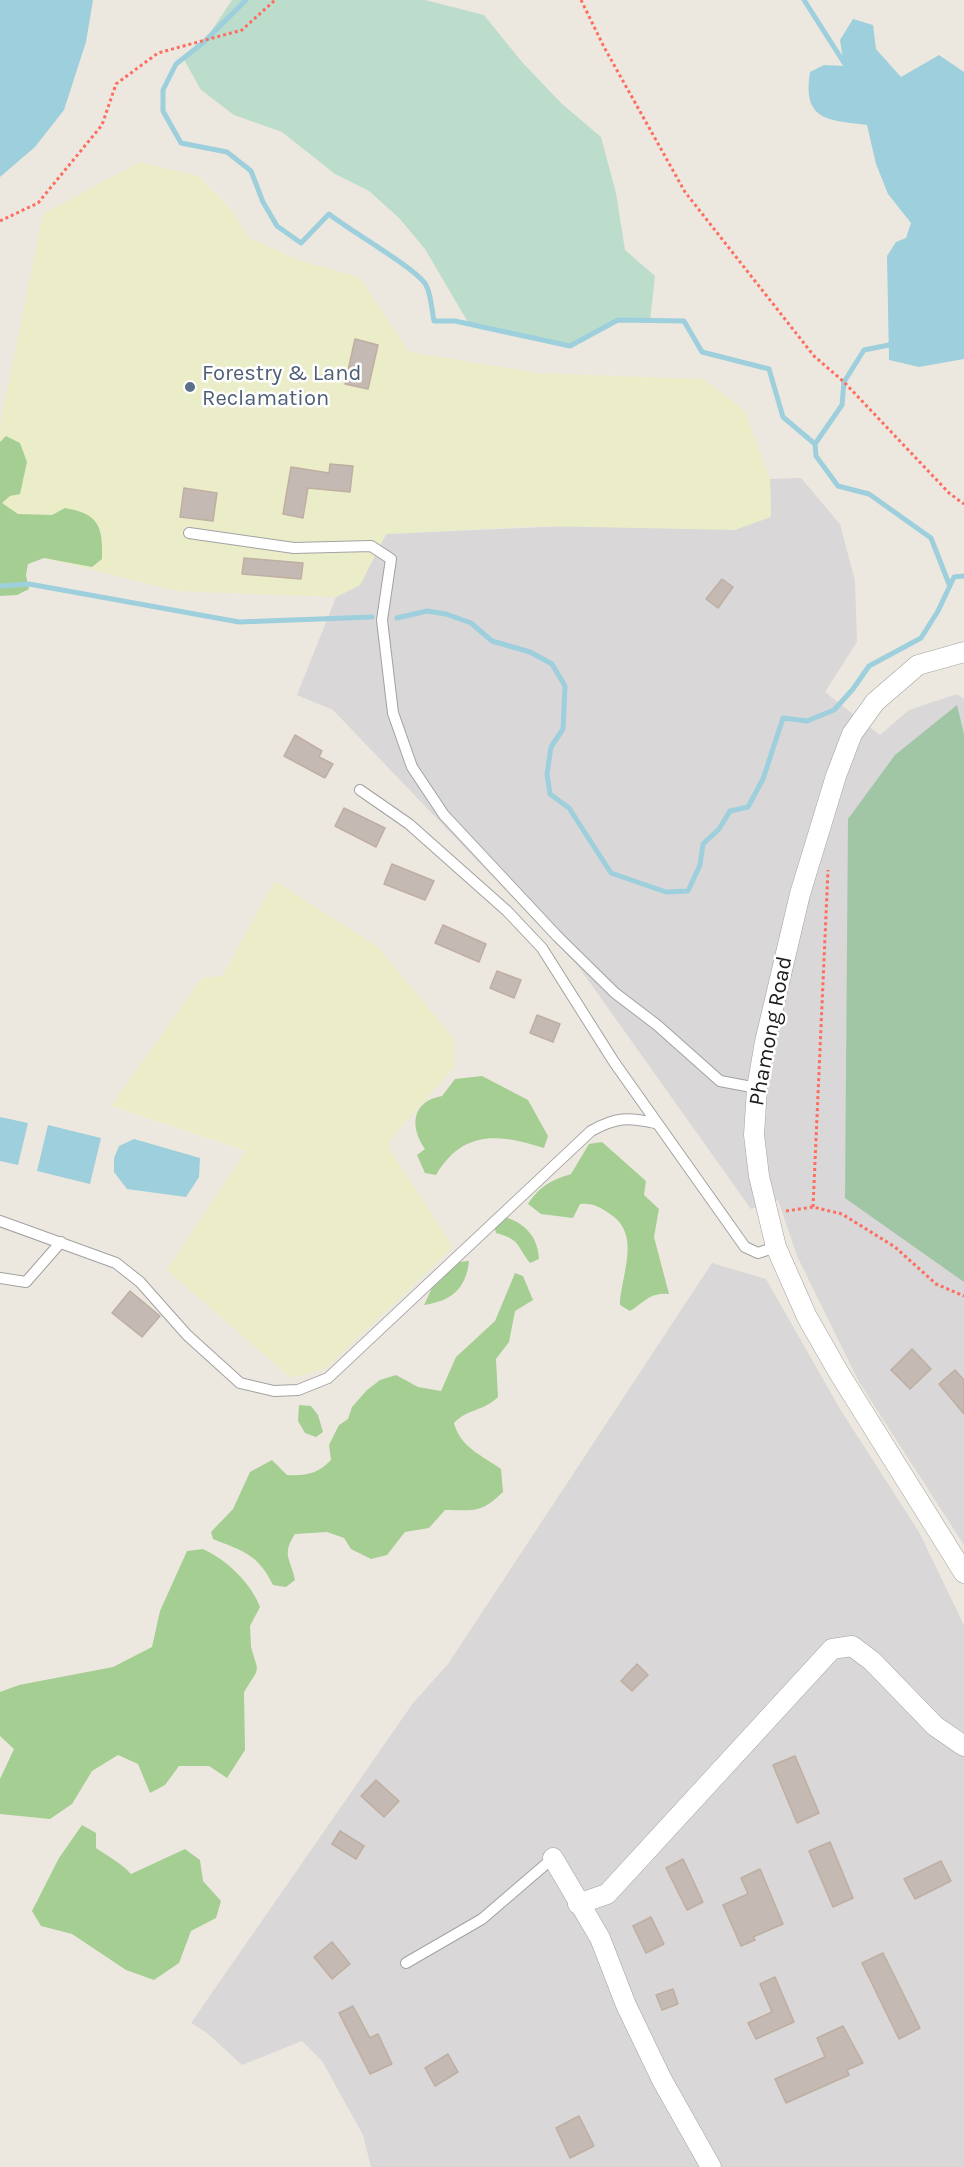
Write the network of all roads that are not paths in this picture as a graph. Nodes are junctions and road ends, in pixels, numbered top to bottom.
1 (189, 533) dead end
2 (964, 652) edge
3 (360, 790) dead end
4 (757, 1088) junction
5 (655, 1123) junction
6 (0, 1221) edge
7 (61, 1242) junction
8 (776, 1247) junction
9 (0, 1278) edge
10 (964, 1573) edge
11 (964, 1746) edge
12 (553, 1858) joint
13 (578, 1904) junction
14 (406, 1963) dead end
15 (711, 2167) edge

1 - 4 lane
2 - 4 street, Phamong Road
3 - 5 lane
4 - 8 street, Phamong Road
5 - 7 lane
5 - 8 lane
6 - 7 lane
7 - 9 lane
8 - 10 street, Phamong Road
11 - 13 street
12 - 13 street
12 - 14 lane
13 - 15 street

